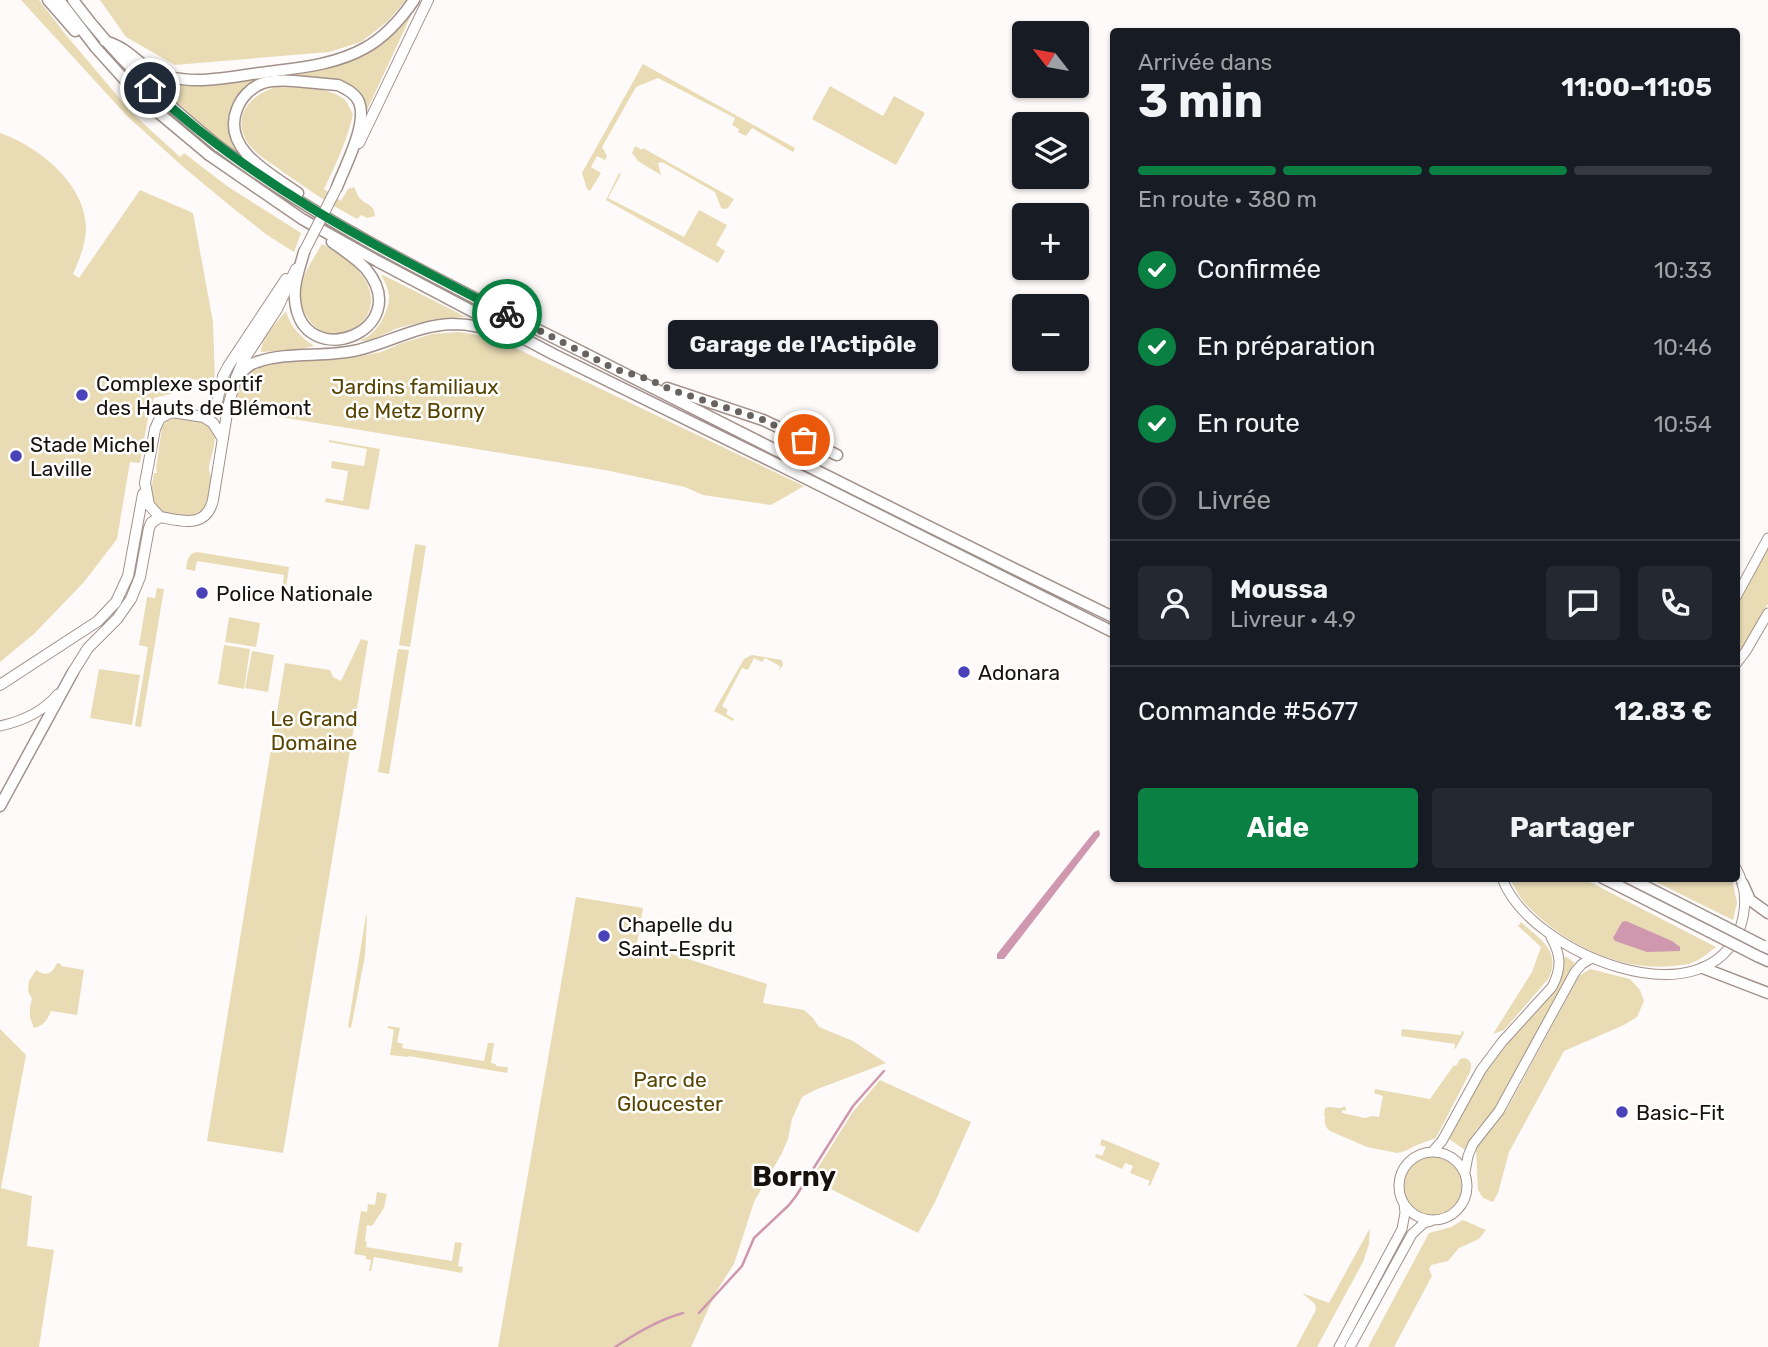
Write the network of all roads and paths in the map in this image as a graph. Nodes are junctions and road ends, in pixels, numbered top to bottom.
1 (48, 0) edge
2 (60, 0) edge
3 (73, 0) edge
4 (414, 0) edge
5 (428, 0) edge
6 (105, 41) junction
7 (112, 66) junction
8 (337, 187) junction
9 (302, 219) junction
10 (304, 252) junction
11 (393, 256) junction
12 (553, 354) junction
13 (615, 369) junction
14 (236, 378) junction
15 (204, 417) junction
16 (223, 439) junction
17 (836, 455) dead end
18 (798, 468) junction
19 (145, 483) junction
20 (841, 489) junction
21 (160, 517) junction
22 (1768, 538) edge
23 (1740, 590) edge
24 (1768, 613) edge
25 (1110, 616) edge
26 (1110, 630) edge
27 (1740, 659) edge
28 (73, 672) junction
29 (0, 685) edge
30 (0, 726) edge
31 (0, 806) edge
32 (1740, 877) edge
33 (1504, 882) edge
34 (1612, 882) edge
35 (1636, 882) edge
36 (1743, 884) junction
37 (1768, 913) edge
38 (1711, 926) junction
39 (1550, 936) junction
40 (1763, 950) edge
41 (1592, 958) junction
42 (1768, 961) edge
43 (1703, 968) junction
44 (1768, 993) edge
45 (1433, 1152) junction
46 (1465, 1172) junction
47 (1403, 1202) junction
48 (1433, 1220) junction
49 (1339, 1347) edge
50 (1350, 1347) edge

1 - 7 highway
2 - 7 highway
3 - 6 highway
4 - 6 highway
5 - 8 main road
6 - 11 highway
7 - 9 highway
8 - 10 main road, bridge
8 - 11 highway
9 - 10 highway
9 - 12 highway
10 - 14 main road
10 - 15 main road
11 - 13 highway
12 - 14 highway
12 - 18 highway
13 - 17 highway
13 - 18 highway
14 - 16 main road
15 - 16 main road
15 - 19 main road
16 - 21 main road
18 - 20 highway
19 - 21 main road
19 - 29 main road
20 - 25 highway
20 - 26 highway
21 - 28 main road
22 - 23 main road
24 - 27 main road
28 - 30 main road
28 - 31 highway
32 - 36 main road
33 - 39 main road
34 - 38 highway
35 - 38 highway
36 - 37 highway
36 - 43 main road
38 - 40 highway, bridge
39 - 41 main road
39 - 45 main road
40 - 42 highway
41 - 43 main road
41 - 46 main road
43 - 44 highway
45 - 46 main road
45 - 47 main road
46 - 48 main road
47 - 48 main road
47 - 49 main road
48 - 50 main road

